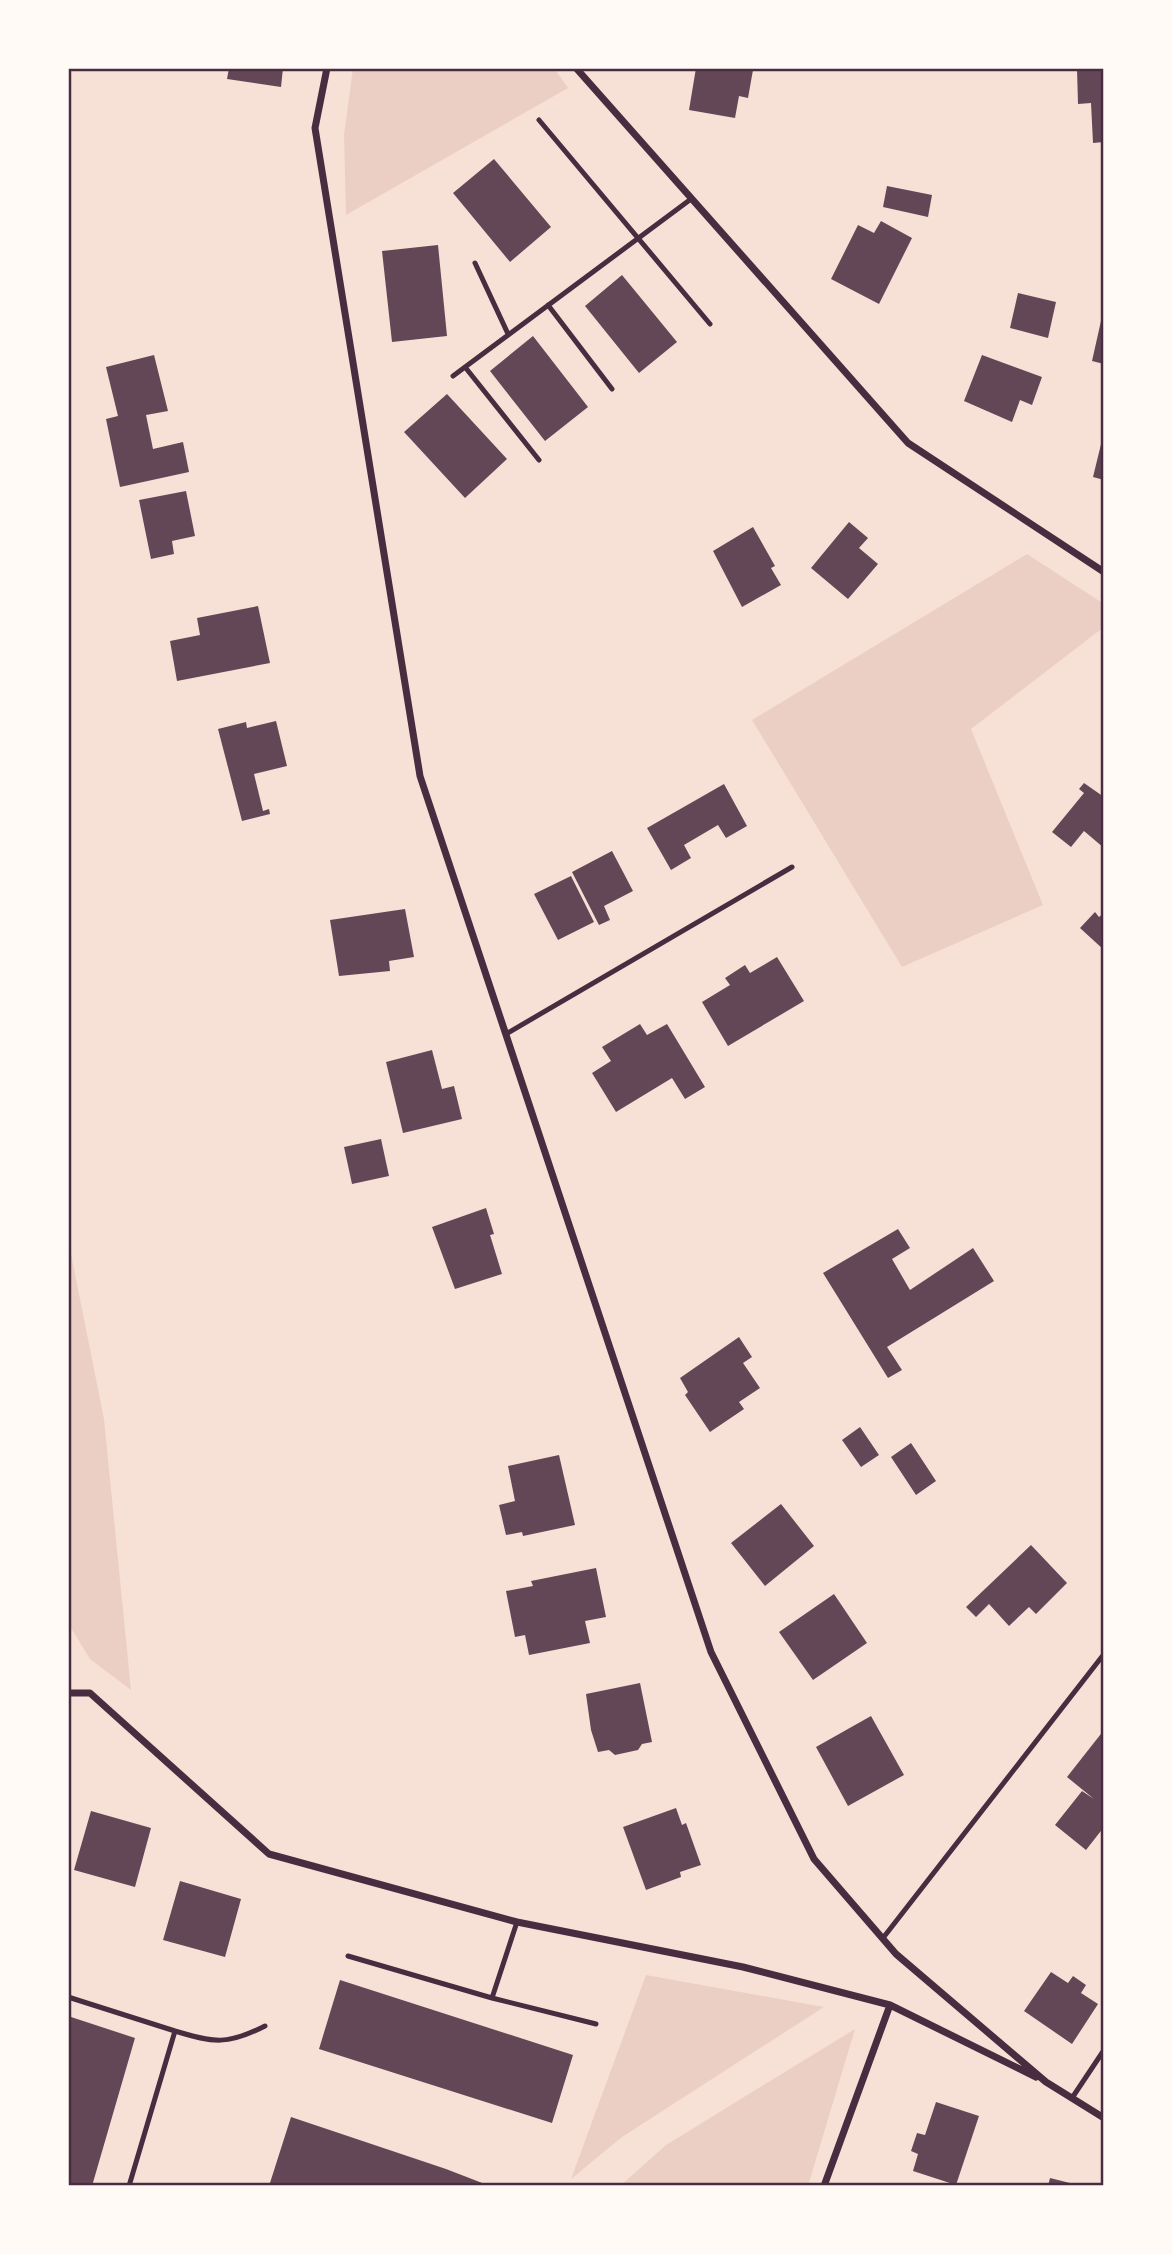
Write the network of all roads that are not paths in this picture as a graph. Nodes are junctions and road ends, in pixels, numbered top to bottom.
1 (327, 68) edge
2 (576, 68) edge
3 (539, 120) dead end
4 (691, 199) junction
5 (638, 238) junction
6 (475, 263) dead end
7 (548, 305) junction
8 (709, 324) dead end
9 (508, 334) junction
10 (465, 367) junction
11 (453, 376) dead end
12 (612, 389) dead end
13 (539, 460) dead end
14 (1104, 572) edge
15 (792, 867) dead end
16 (506, 1034) junction
17 (1104, 1654) edge
18 (68, 1693) edge
19 (517, 1922) junction
20 (883, 1938) junction
21 (348, 1956) dead end
22 (68, 1997) edge
23 (492, 1998) junction
24 (890, 2005) junction
25 (596, 2024) dead end
26 (265, 2026) dead end
27 (175, 2031) junction
28 (1104, 2050) edge
29 (1046, 2082) junction
30 (1072, 2098) junction
31 (1104, 2118) edge
32 (129, 2186) edge
33 (824, 2186) edge

1 - 16 street
2 - 4 street
3 - 5 lane
4 - 5 lane
4 - 14 street
5 - 7 lane
5 - 8 lane
6 - 9 lane
7 - 9 lane
7 - 12 lane
9 - 10 lane
10 - 11 lane
10 - 13 lane
15 - 16 lane
16 - 20 street
17 - 20 lane
18 - 19 street
19 - 23 lane
19 - 24 street
20 - 29 street
21 - 23 lane
22 - 27 lane
23 - 25 lane
24 - 29 street
24 - 33 street
26 - 27 lane
27 - 32 lane
28 - 30 lane
29 - 30 street
30 - 31 street

